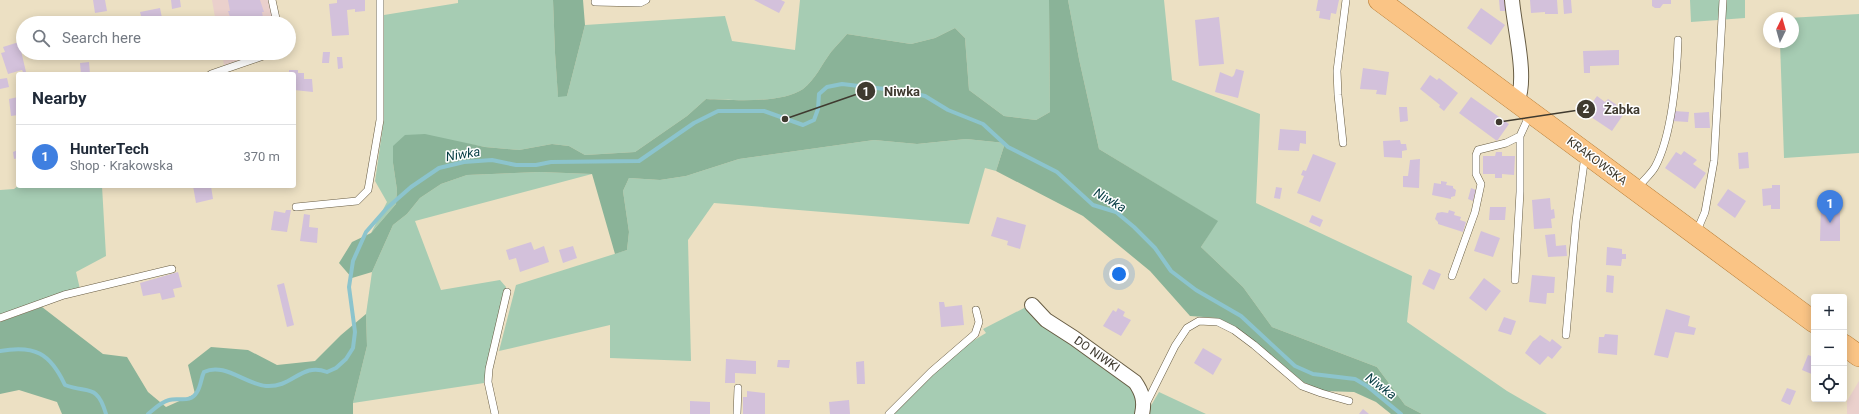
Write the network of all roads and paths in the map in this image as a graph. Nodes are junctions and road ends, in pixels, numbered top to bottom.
1 (272, 0) edge
2 (380, 0) edge
3 (646, 0) edge
4 (1346, 0) edge
5 (1379, 0) edge
6 (1512, 0) edge
7 (1723, 0) edge
8 (595, 2) dead end
9 (275, 16) edge
10 (1678, 40) dead end
11 (252, 60) edge
12 (217, 72) edge
13 (1524, 107) junction
14 (1520, 136) junction
15 (1343, 143) dead end
16 (1589, 154) junction
17 (1635, 189) junction
18 (296, 207) dead end
19 (1695, 234) junction
20 (172, 269) dead end
21 (1452, 276) dead end
22 (1515, 280) dead end
23 (507, 292) dead end
24 (1032, 305) dead end
25 (976, 310) dead end
26 (0, 318) edge
27 (1811, 320) edge
28 (1566, 335) dead end
29 (1847, 347) edge
30 (1859, 356) edge
31 (738, 388) dead end
32 (1349, 401) dead end
33 (1142, 413) edge
34 (495, 414) edge
35 (737, 414) edge
36 (889, 414) edge

1 - 9 lane
2 - 18 lane
3 - 8 lane
4 - 15 lane
5 - 13 main road, KRAKOWSKA
6 - 13 street
7 - 19 lane
10 - 17 lane
11 - 12 lane
13 - 14 lane
13 - 16 main road, KRAKOWSKA
14 - 21 lane
14 - 22 lane
16 - 17 main road, KRAKOWSKA
16 - 28 lane
17 - 19 main road, KRAKOWSKA
19 - 27 main road, KRAKOWSKA
20 - 26 lane
23 - 34 lane
24 - 33 street, DO NIWKI
25 - 36 lane
29 - 30 main road
31 - 35 lane
32 - 33 lane

